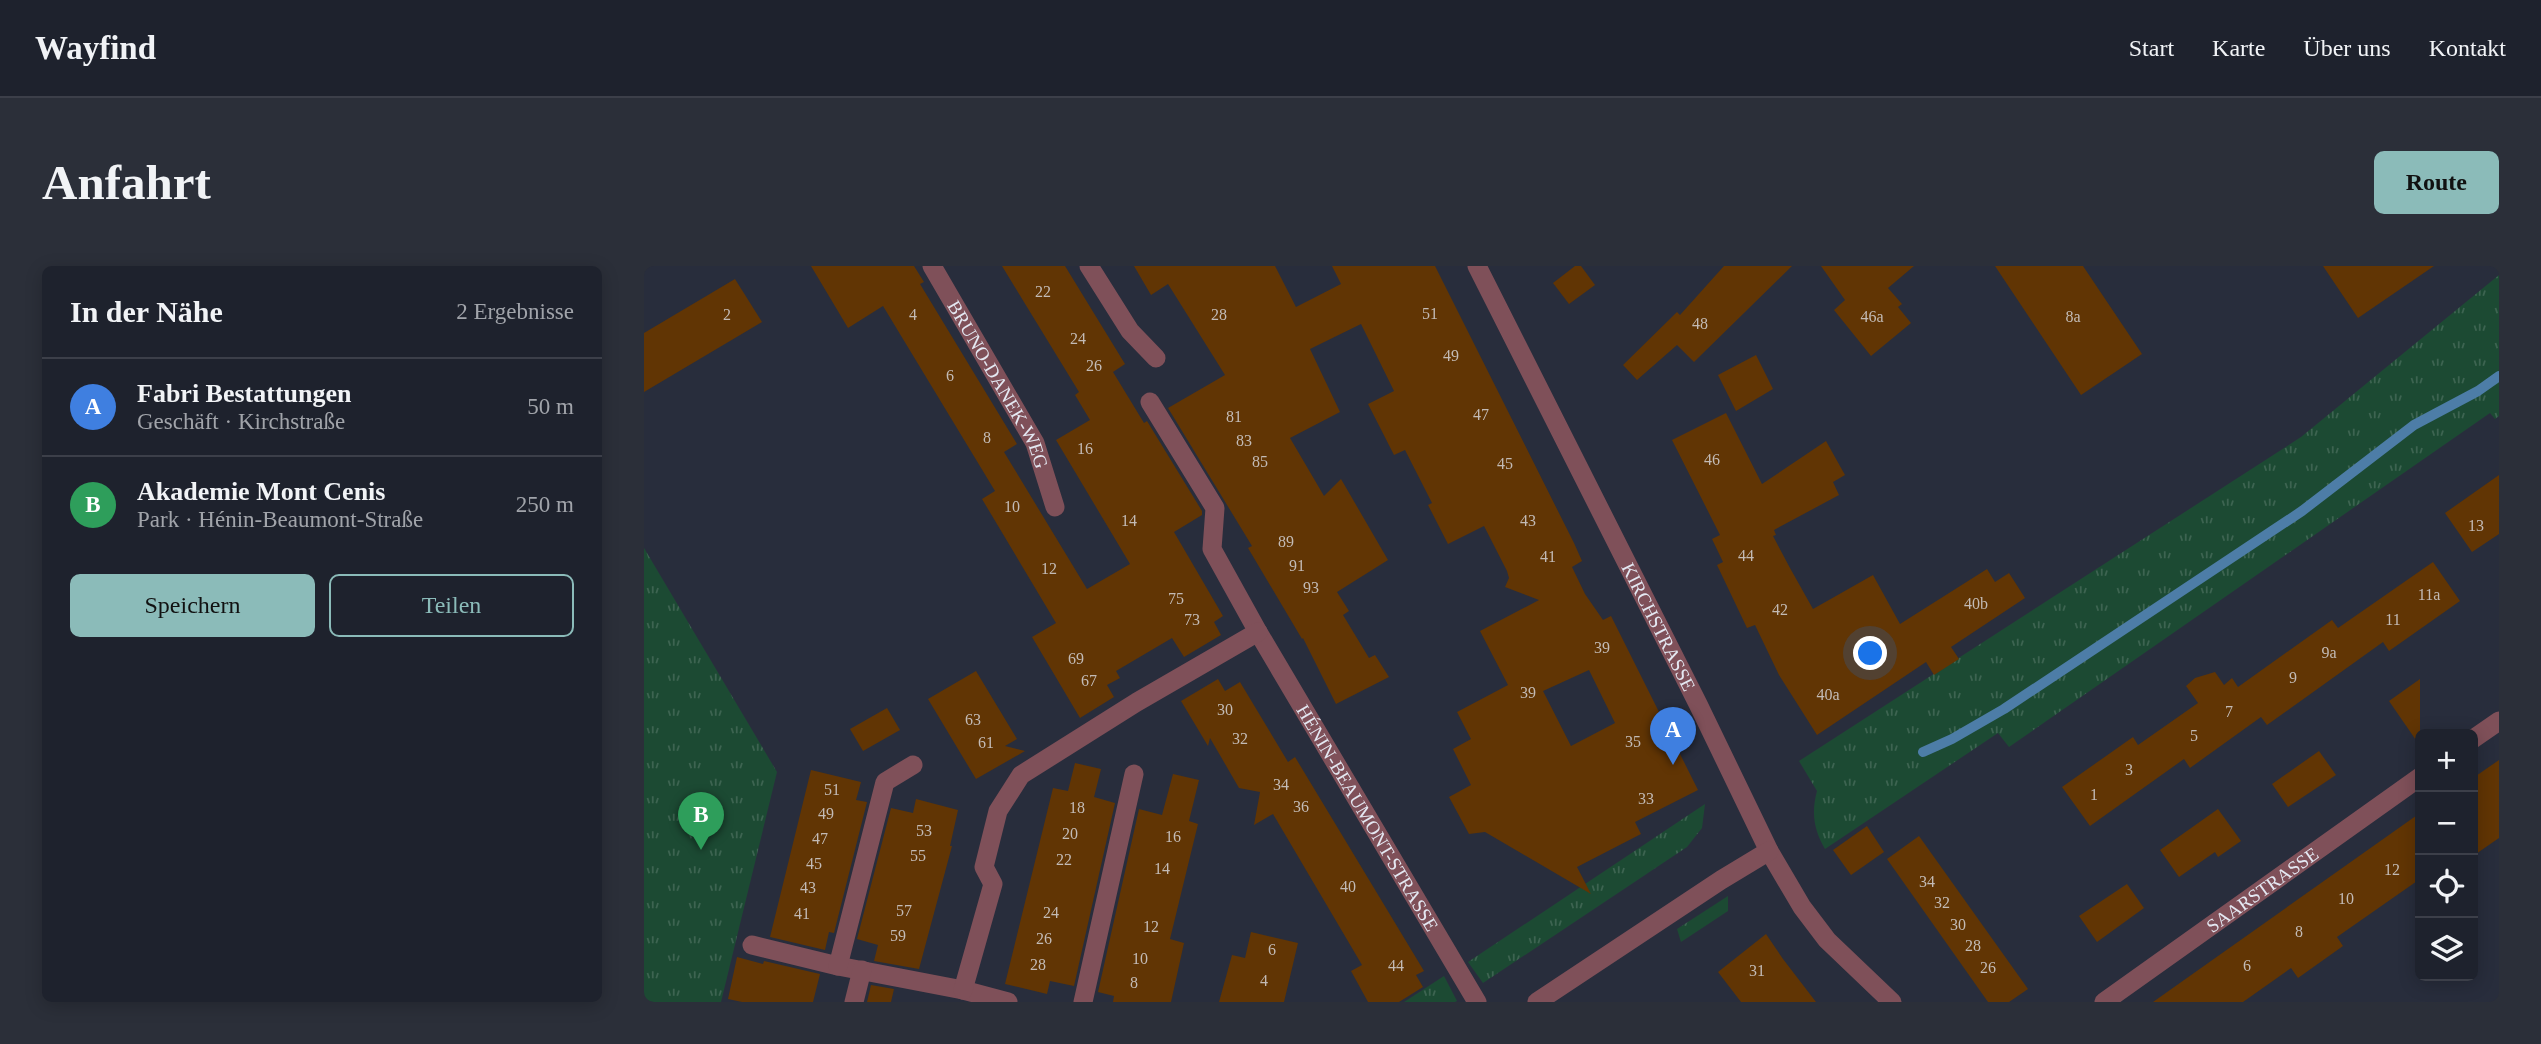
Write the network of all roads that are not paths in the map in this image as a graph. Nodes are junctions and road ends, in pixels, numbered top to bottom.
1 (932, 266) edge
2 (1089, 266) edge
3 (1477, 266) edge
4 (1156, 358) dead end
5 (1150, 402) dead end
6 (1055, 507) dead end
7 (1258, 632) junction
8 (2499, 721) edge
9 (2478, 736) edge
10 (913, 765) dead end
11 (1134, 774) dead end
12 (2415, 781) edge
13 (1769, 851) junction
14 (752, 945) dead end
15 (838, 966) junction
16 (862, 970) junction
17 (963, 990) junction
18 (854, 1002) edge
19 (1008, 1002) edge
20 (1083, 1002) edge
21 (1477, 1002) edge
22 (1537, 1002) edge
23 (1892, 1002) edge
24 (2104, 1002) edge

1 - 6 street, BRUNO-DANEK-WEG
2 - 4 street
3 - 13 street, KIRCHSTRASSE
5 - 7 street, HÉNIN-BEAUMONT-STRASSE
7 - 17 street
7 - 21 street, HÉNIN-BEAUMONT-STRASSE
8 - 9 street
10 - 15 street
11 - 20 street
12 - 24 street, SAARSTRASSE
13 - 22 street
13 - 23 street, KIRCHSTRASSE
14 - 15 street
15 - 16 street
16 - 17 street
16 - 18 street
17 - 19 street

